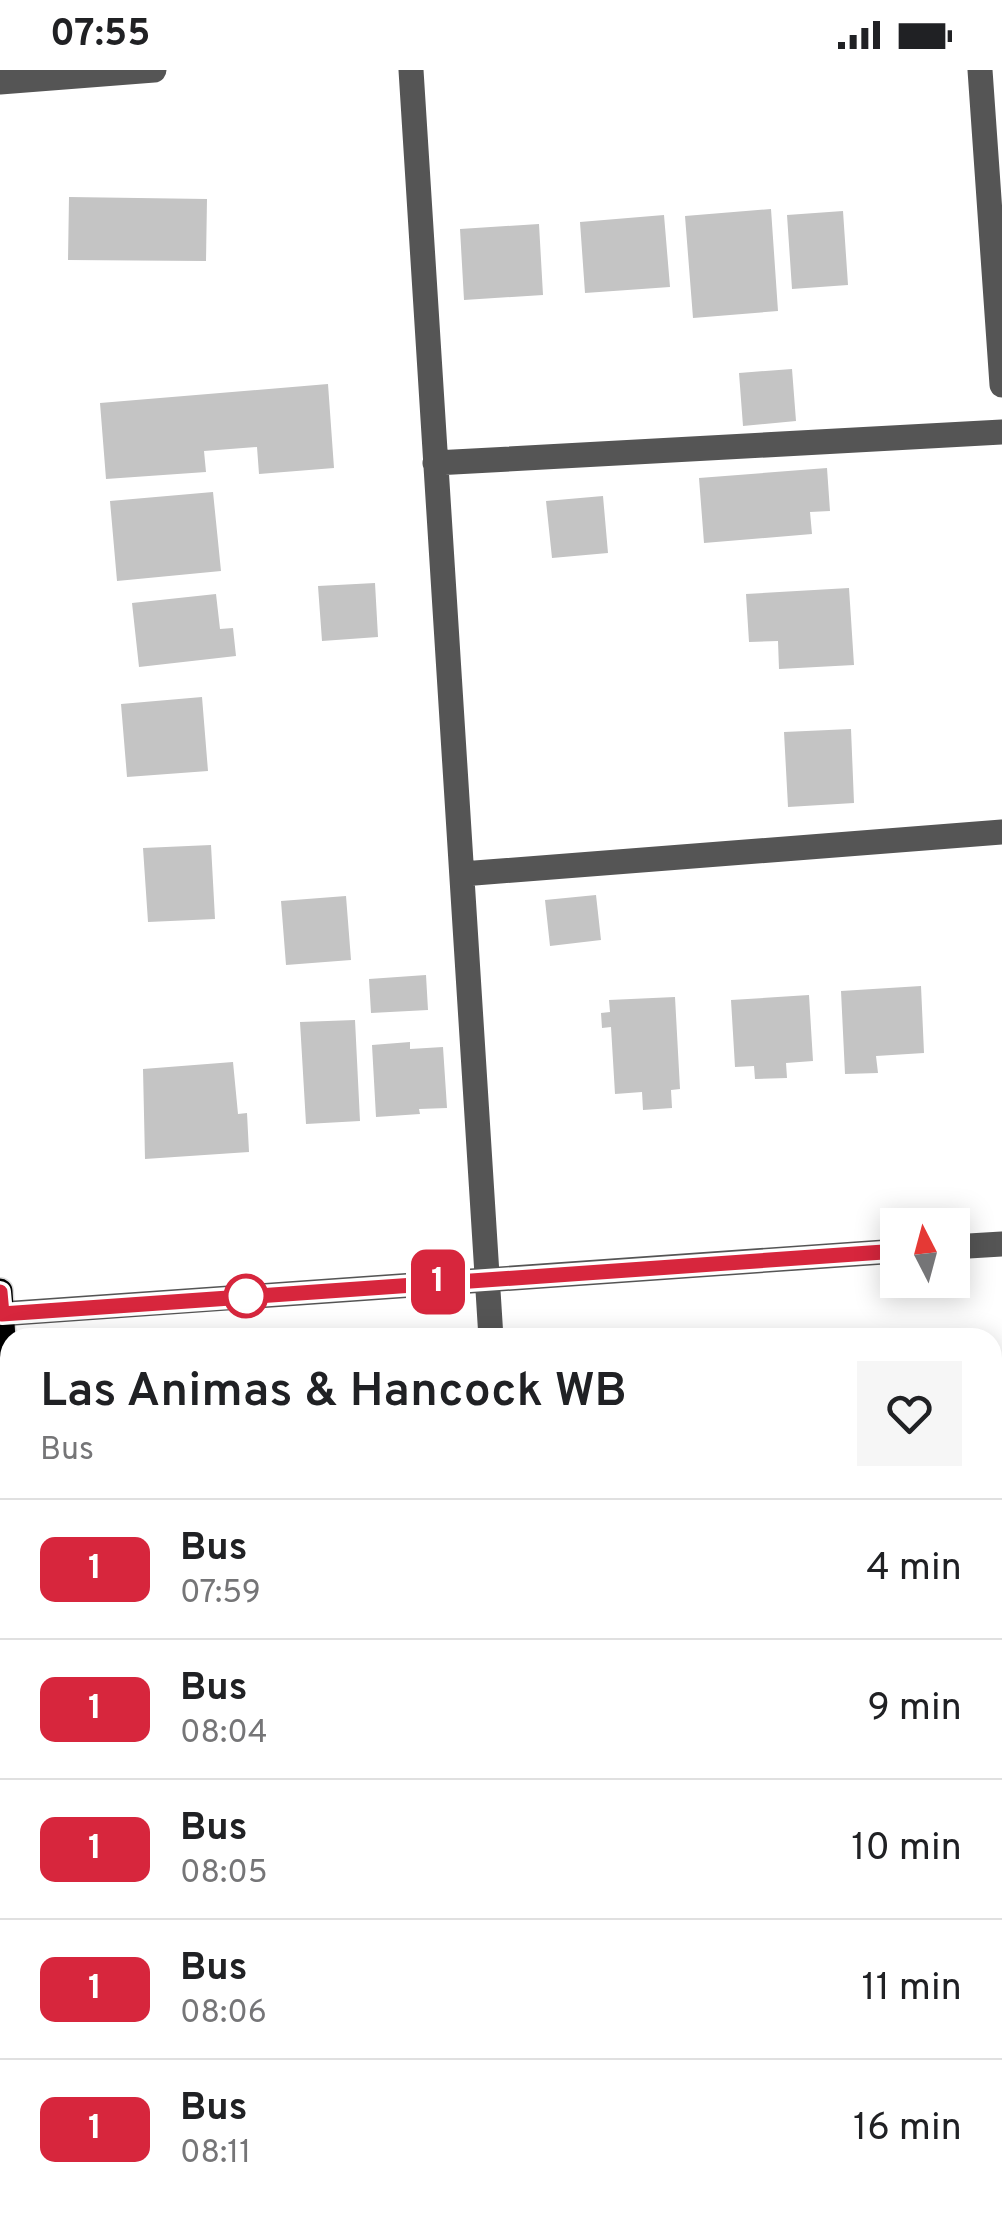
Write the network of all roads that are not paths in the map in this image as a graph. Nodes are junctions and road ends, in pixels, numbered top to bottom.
1 (154, 70) edge
2 (411, 70) edge
3 (980, 70) edge
4 (0, 82) edge
5 (1002, 385) edge
6 (1002, 432) edge
7 (435, 463) junction
8 (1002, 832) edge
9 (462, 874) junction
10 (1002, 1244) edge
11 (970, 1246) edge
12 (880, 1252) edge
13 (487, 1278) junction
14 (0, 1306) edge
15 (490, 1328) edge

1 - 4 street
2 - 7 street
3 - 5 street
6 - 7 street
7 - 9 street
8 - 9 street
9 - 13 street
10 - 11 street
12 - 13 street
13 - 14 street
13 - 15 street

